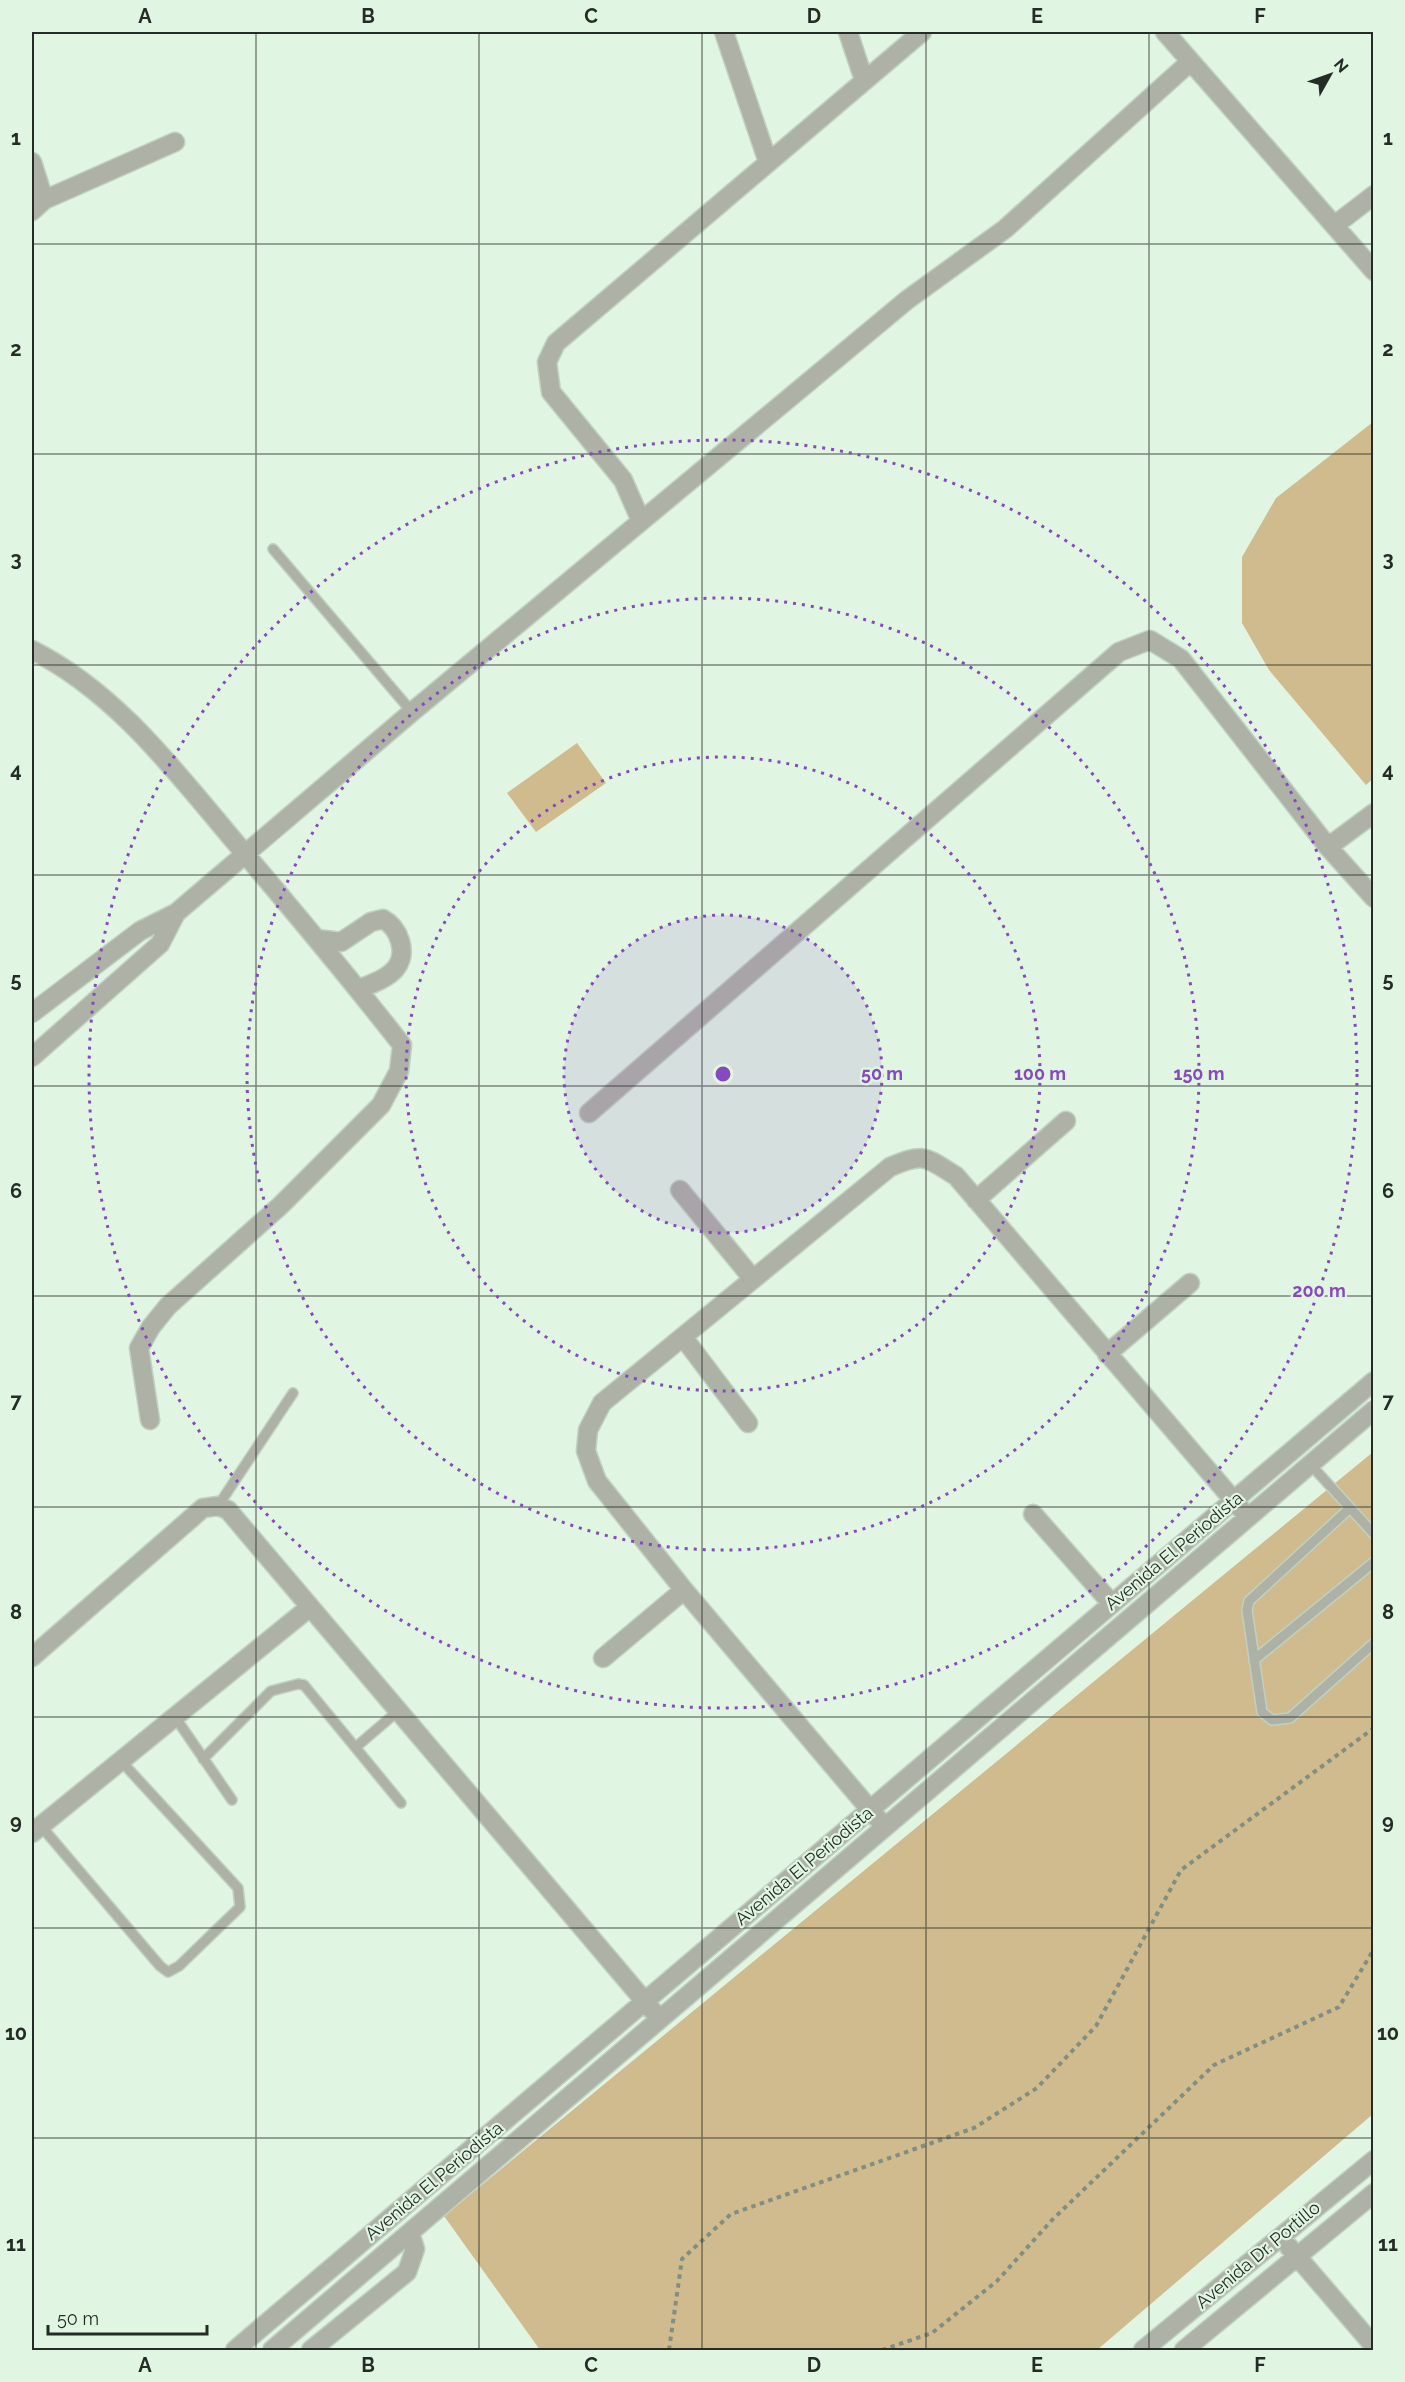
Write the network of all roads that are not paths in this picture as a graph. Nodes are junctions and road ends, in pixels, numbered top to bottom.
1 (724, 32) edge
2 (848, 32) edge
3 (922, 32) edge
4 (1165, 32) edge
5 (1190, 62) junction
6 (864, 80) junction
7 (175, 142) dead end
8 (32, 162) edge
9 (768, 162) junction
10 (1374, 195) edge
11 (38, 205) edge
12 (1335, 225) junction
13 (1374, 271) edge
14 (641, 521) junction
15 (273, 549) dead end
16 (32, 650) edge
17 (412, 712) junction
18 (1374, 813) edge
19 (1328, 847) junction
20 (245, 853) junction
21 (1374, 898) edge
22 (176, 912) junction
23 (317, 939) junction
24 (359, 989) junction
25 (32, 1013) edge
26 (32, 1057) edge
27 (589, 1113) dead end
28 (1066, 1122) dead end
29 (680, 1190) dead end
30 (976, 1200) junction
31 (753, 1279) junction
32 (1190, 1283) dead end
33 (683, 1336) junction
34 (1107, 1354) junction
35 (1374, 1381) edge
36 (293, 1393) dead end
37 (1374, 1410) edge
38 (150, 1420) dead end
39 (748, 1423) dead end
40 (1310, 1464) junction
41 (1233, 1500) junction
42 (218, 1506) junction
43 (1350, 1508) junction
44 (1033, 1514) dead end
45 (1247, 1517) junction
46 (1374, 1534) edge
47 (1374, 1562) edge
48 (684, 1590) junction
49 (1112, 1604) junction
50 (310, 1607) junction
51 (1374, 1643) edge
52 (32, 1657) edge
53 (603, 1658) dead end
54 (1254, 1660) junction
55 (398, 1711) junction
56 (175, 1716) junction
57 (356, 1747) junction
58 (203, 1759) junction
59 (121, 1761) junction
60 (232, 1800) dead end
61 (401, 1803) dead end
62 (870, 1810) junction
63 (35, 1824) edge
64 (885, 1827) junction
65 (645, 2001) junction
66 (659, 2019) junction
67 (1374, 2160) edge
68 (1374, 2193) edge
69 (410, 2233) junction
70 (1280, 2237) junction
71 (1297, 2256) junction
72 (1374, 2346) edge
73 (1148, 2349) edge
74 (235, 2350) edge
75 (272, 2350) edge
76 (311, 2350) edge
77 (1184, 2350) edge

1 - 9 street
2 - 6 street
3 - 6 street
4 - 5 street
5 - 12 street
5 - 14 street
6 - 9 street
7 - 11 street
8 - 11 street
9 - 14 street
10 - 12 street
12 - 13 street
14 - 17 street
15 - 17 lane
16 - 20 street
17 - 20 street
18 - 19 street
19 - 21 street
19 - 27 street
20 - 22 street
20 - 23 street
22 - 25 street
22 - 26 street
23 - 24 street
23 - 24 street
24 - 38 street
28 - 30 street
29 - 31 street
30 - 31 street
30 - 34 street
31 - 33 street
32 - 34 street
33 - 39 street
33 - 48 street
34 - 41 street
35 - 41 street, Avenida El Periodista
36 - 42 lane
37 - 40 street
40 - 43 lane
40 - 45 street
41 - 45 street
41 - 49 street, Avenida El Periodista
42 - 50 street
42 - 52 street
43 - 46 lane
43 - 54 lane
44 - 49 street
45 - 64 street
47 - 54 lane
48 - 53 street
48 - 62 street
49 - 62 street, Avenida El Periodista
50 - 55 street
50 - 56 street
51 - 54 lane
55 - 57 lane
55 - 65 street
56 - 58 lane
56 - 59 street
57 - 58 lane
57 - 61 lane
58 - 60 lane
59 - 63 street
59 - 63 lane
62 - 64 street
62 - 65 street, Avenida El Periodista
64 - 66 street
65 - 66 street
65 - 74 street, Avenida El Periodista
66 - 69 street
67 - 70 street, Avenida Dr. Portillo
68 - 71 street, Avenida Dr. Portillo
69 - 75 street
69 - 76 street
70 - 71 street
70 - 73 street, Avenida Dr. Portillo
71 - 72 street
71 - 77 street, Avenida Dr. Portillo

